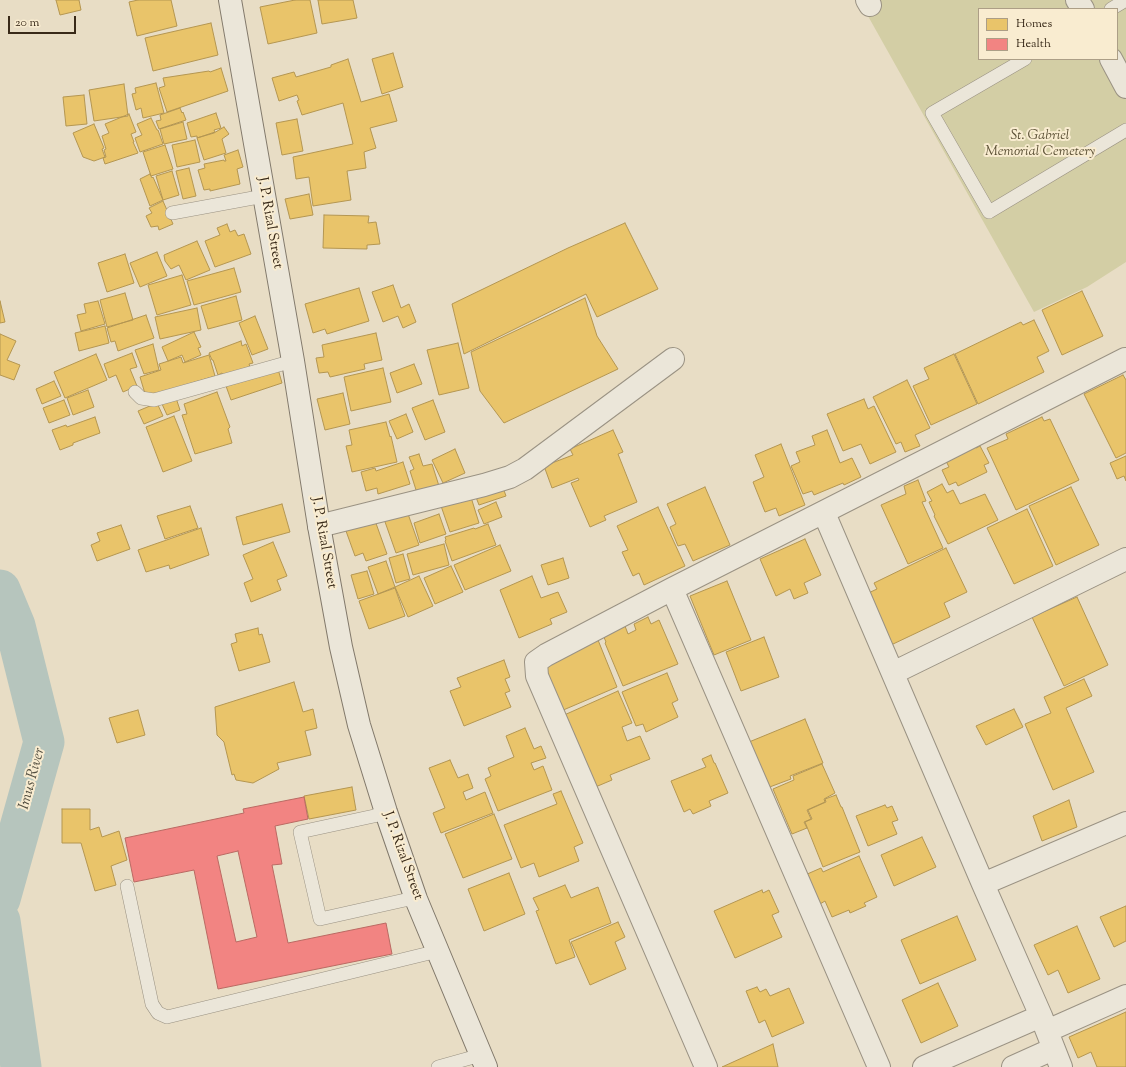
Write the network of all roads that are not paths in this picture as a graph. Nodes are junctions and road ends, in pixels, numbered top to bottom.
1 (230, 0) edge
2 (1126, 0) edge
3 (1113, 8) edge
4 (1023, 60) edge
5 (1112, 60) edge
6 (1126, 87) edge
7 (1126, 130) edge
8 (264, 196) junction
9 (172, 213) dead end
10 (674, 359) dead end
11 (1124, 359) dead end
12 (293, 361) junction
13 (135, 392) dead end
14 (824, 513) junction
15 (319, 526) junction
16 (1126, 559) edge
17 (672, 590) junction
18 (893, 673) junction
19 (386, 812) junction
20 (1126, 823) edge
21 (983, 884) junction
22 (127, 886) dead end
23 (416, 899) junction
24 (438, 951) junction
25 (1126, 996) edge
26 (1051, 1041) edge
27 (483, 1061) edge
28 (438, 1067) edge
29 (706, 1067) edge
30 (879, 1067) edge
31 (924, 1067) edge
32 (1013, 1067) edge

1 - 8 street, J. P. Rizal Street
2 - 3 lane
4 - 7 lane
5 - 6 street
8 - 9 lane
8 - 12 street, J. P. Rizal Street
10 - 15 street
11 - 14 street
12 - 13 lane
12 - 15 street, J. P. Rizal Street
14 - 17 street
14 - 18 street
15 - 19 street, J. P. Rizal Street
16 - 18 street
17 - 29 street
17 - 30 street
18 - 21 street
19 - 23 street, J. P. Rizal Street
19 - 23 lane
20 - 21 street
21 - 26 street
22 - 24 lane
23 - 24 street, J. P. Rizal Street
24 - 27 street, J. P. Rizal Street
25 - 26 street
26 - 31 street
26 - 32 street
27 - 28 lane

